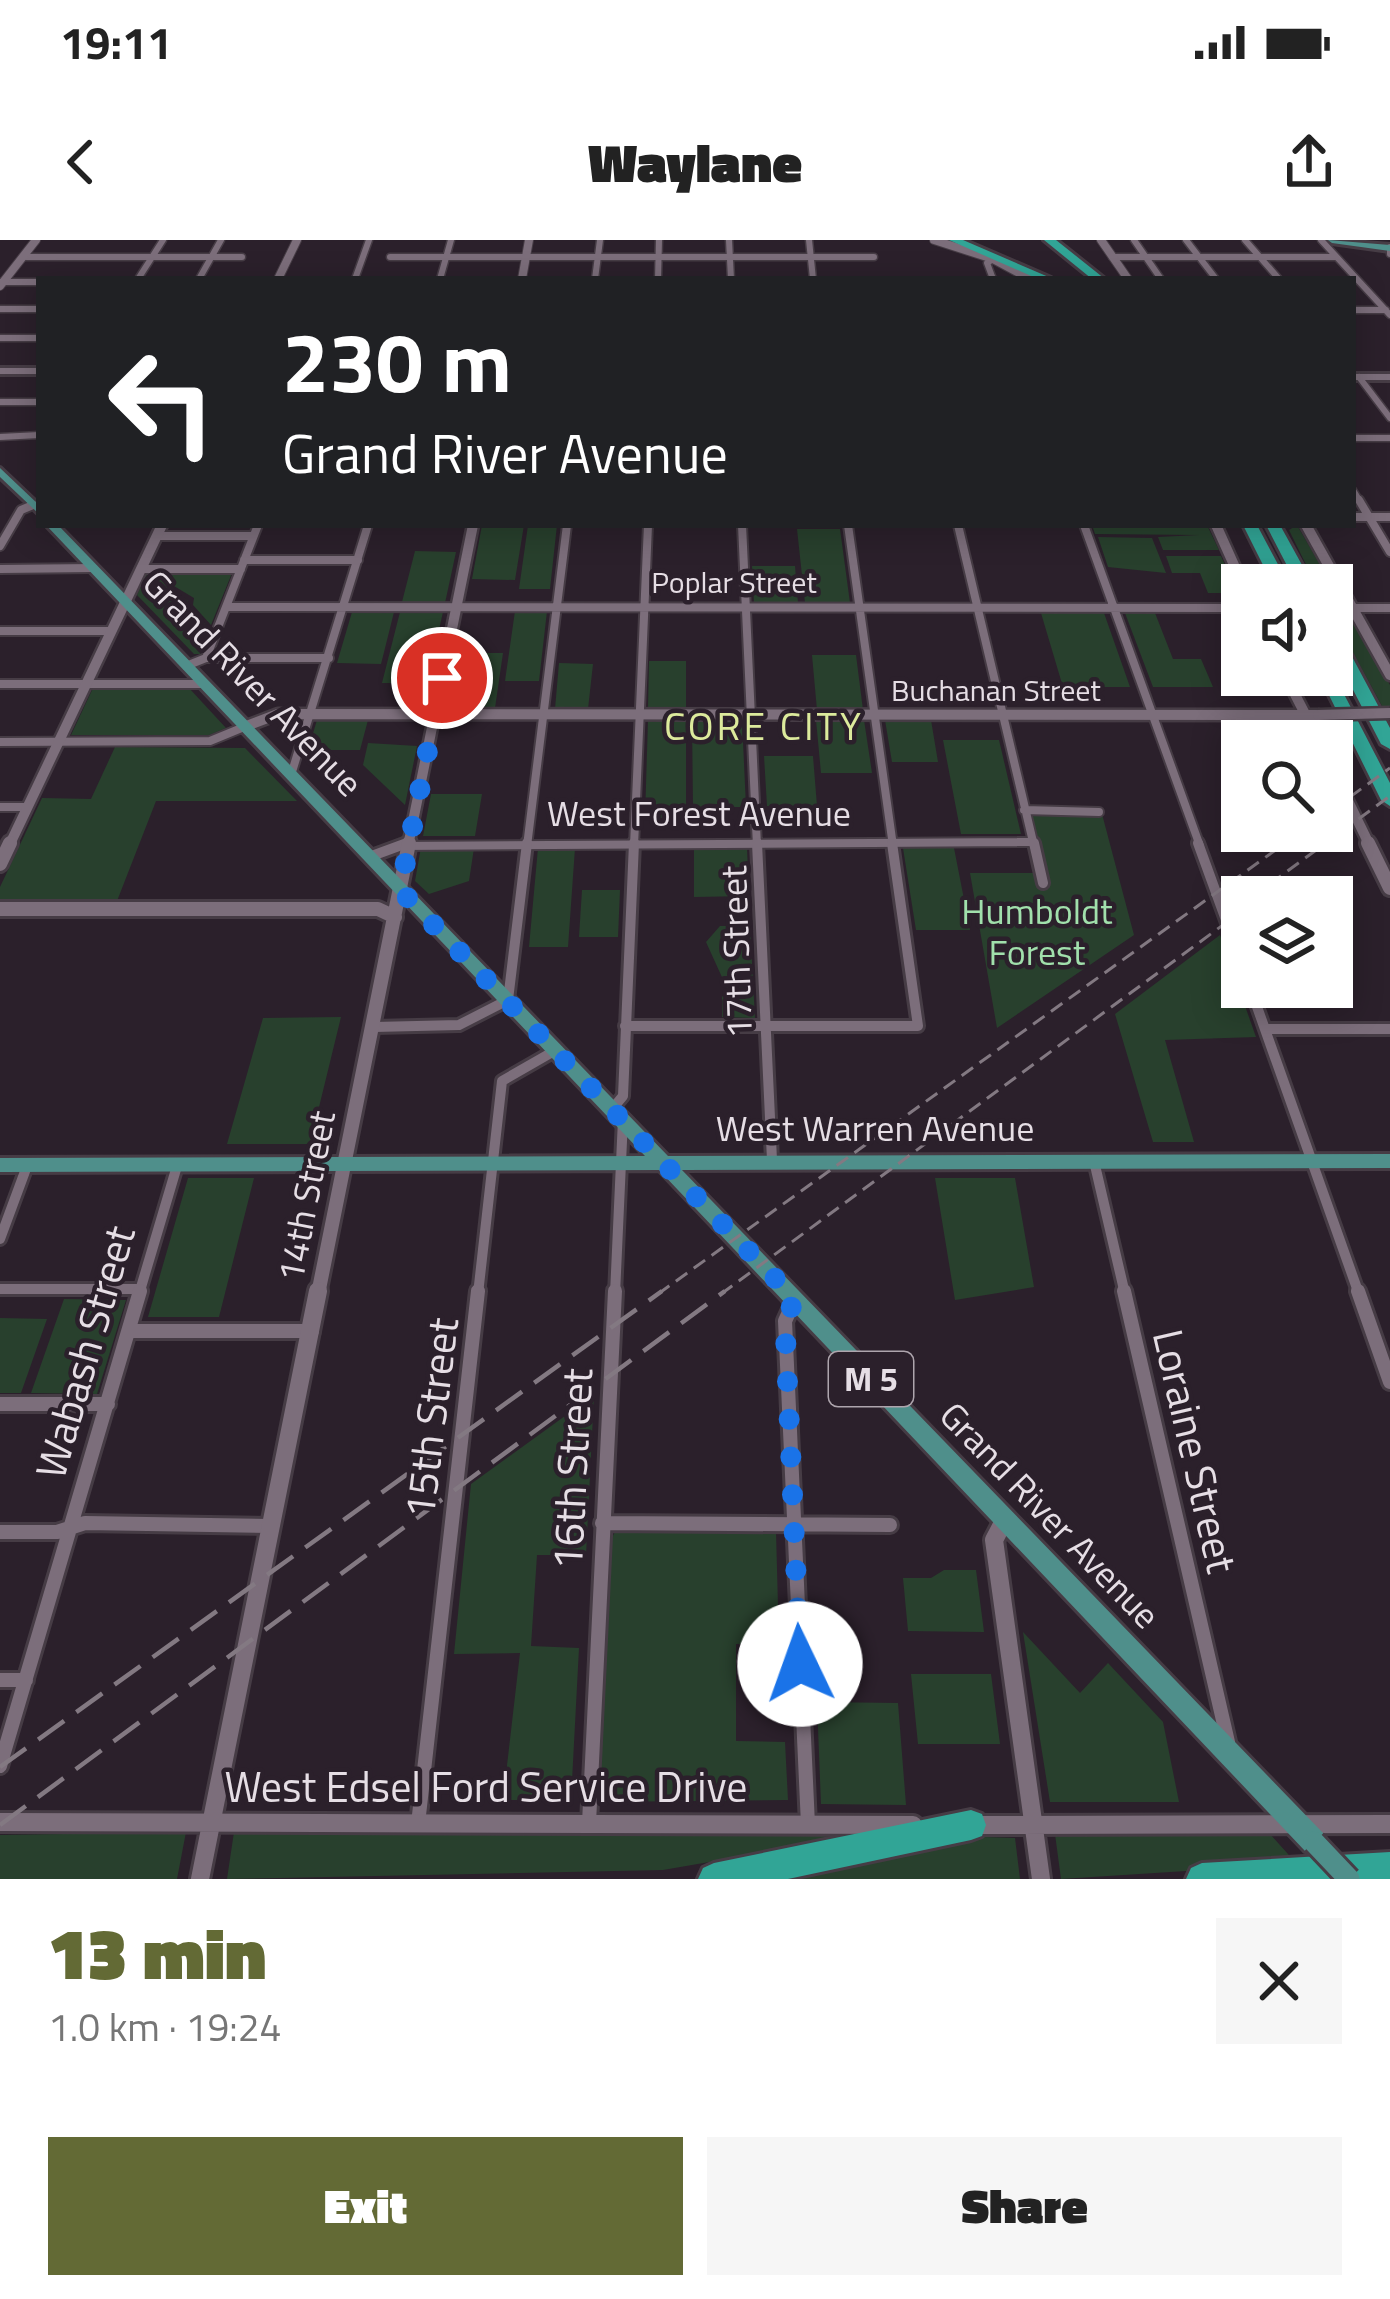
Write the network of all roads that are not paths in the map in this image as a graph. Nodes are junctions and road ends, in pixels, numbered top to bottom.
1 (36, 240) edge
2 (163, 240) edge
3 (221, 240) edge
4 (297, 240) edge
5 (369, 240) edge
6 (451, 240) edge
7 (529, 240) edge
8 (600, 240) edge
9 (659, 240) edge
10 (730, 240) edge
11 (809, 240) edge
12 (934, 240) edge
13 (954, 240) edge
14 (970, 240) edge
15 (1037, 240) edge
16 (1049, 240) edge
17 (1101, 240) edge
18 (1134, 240) edge
19 (1186, 240) edge
20 (1245, 240) edge
21 (1322, 240) edge
22 (1332, 240) edge
23 (1389, 247) edge
24 (1087, 250) dead end
25 (23, 256) junction
26 (153, 256) junction
27 (212, 256) junction
28 (242, 257) dead end
29 (390, 257) dead end
30 (446, 257) junction
31 (526, 257) junction
32 (597, 257) junction
33 (659, 257) junction
34 (730, 257) junction
35 (811, 257) junction
36 (874, 257) dead end
37 (1112, 257) junction
38 (1146, 257) junction
39 (1199, 257) junction
40 (1260, 257) junction
41 (1335, 257) junction
42 (993, 259) junction
43 (140, 276) edge
44 (201, 276) edge
45 (279, 276) edge
46 (356, 276) edge
47 (441, 276) edge
48 (523, 276) edge
49 (595, 276) edge
50 (658, 276) edge
51 (731, 276) edge
52 (814, 276) edge
53 (992, 276) edge
54 (1024, 276) edge
55 (1041, 276) edge
56 (1042, 276) edge
57 (1057, 276) edge
58 (1095, 276) edge
59 (1108, 276) edge
60 (1126, 276) edge
61 (1159, 276) edge
62 (1214, 276) edge
63 (1276, 276) edge
64 (1354, 276) edge
65 (1356, 278) edge
66 (36, 282) edge
67 (1, 284) edge
68 (0, 309) edge
69 (36, 309) edge
70 (1356, 310) edge
71 (1389, 312) edge
72 (0, 338) edge
73 (36, 338) edge
74 (0, 373) edge
75 (1356, 373) edge
76 (36, 374) edge
77 (1390, 374) edge
78 (1356, 376) edge
79 (0, 402) edge
80 (36, 402) edge
81 (1390, 418) edge
82 (36, 436) edge
83 (0, 437) edge
84 (1356, 438) edge
85 (1390, 438) edge
86 (0, 470) edge
87 (1356, 495) edge
88 (36, 508) edge
89 (1356, 517) edge
90 (1369, 517) junction
91 (1390, 517) edge
92 (55, 528) edge
93 (257, 528) edge
94 (367, 528) edge
95 (471, 528) edge
96 (567, 528) edge
97 (648, 528) edge
98 (742, 528) edge
99 (848, 528) edge
100 (959, 528) edge
101 (1085, 528) edge
102 (1217, 528) edge
103 (1252, 528) edge
104 (1275, 528) edge
105 (1286, 528) edge
106 (1308, 528) edge
107 (160, 531) edge
108 (253, 536) junction
109 (0, 546) edge
110 (1390, 552) edge
111 (358, 560) junction
112 (243, 564) junction
113 (1234, 564) edge
114 (1270, 564) edge
115 (1295, 564) edge
116 (1299, 564) edge
117 (1328, 564) edge
118 (0, 568) edge
119 (93, 568) junction
120 (141, 569) junction
121 (125, 602) junction
122 (226, 607) junction
123 (345, 607) junction
124 (456, 607) junction
125 (558, 607) junction
126 (644, 607) junction
127 (748, 608) junction
128 (860, 608) junction
129 (977, 608) junction
130 (1113, 608) junction
131 (1221, 608) edge
132 (1353, 608) joint
133 (1390, 608) edge
134 (0, 631) edge
135 (111, 632) junction
136 (206, 658) junction
137 (329, 658) junction
138 (186, 666) junction
139 (1353, 673) edge
140 (1390, 675) edge
141 (0, 684) edge
142 (86, 684) junction
143 (204, 684) junction
144 (1294, 696) edge
145 (1338, 696) edge
146 (1390, 713) edge
147 (312, 714) junction
148 (435, 714) junction
149 (546, 714) junction
150 (640, 714) junction
151 (752, 714) junction
152 (1152, 714) junction
153 (875, 715) junction
154 (1004, 715) junction
155 (1303, 715) junction
156 (1306, 720) edge
157 (244, 727) junction
158 (0, 742) edge
159 (58, 742) junction
160 (1390, 743) edge
161 (291, 775) junction
162 (1390, 800) edge
163 (0, 807) edge
164 (27, 807) junction
165 (1024, 810) junction
166 (1353, 811) edge
167 (1099, 812) dead end
168 (410, 842) junction
169 (531, 842) junction
170 (633, 842) junction
171 (892, 842) junction
172 (1032, 842) junction
173 (758, 843) junction
174 (2, 857) edge
175 (369, 857) junction
176 (1043, 883) dead end
177 (1390, 888) edge
178 (400, 890) junction
179 (1221, 906) edge
180 (0, 909) edge
181 (395, 917) junction
182 (508, 1000) junction
183 (1258, 1008) edge
184 (625, 1026) junction
185 (766, 1026) junction
186 (374, 1027) junction
187 (1265, 1029) junction
188 (1390, 1029) edge
189 (556, 1050) junction
190 (618, 1114) junction
191 (772, 1160) junction
192 (1309, 1160) junction
193 (1390, 1160) edge
194 (1094, 1161) junction
195 (664, 1162) junction
196 (621, 1165) junction
197 (0, 1166) edge
198 (27, 1166) junction
199 (177, 1166) junction
200 (345, 1166) junction
201 (494, 1166) junction
202 (0, 1239) edge
203 (0, 1289) edge
204 (141, 1289) junction
205 (795, 1299) junction
206 (129, 1331) junction
207 (312, 1331) junction
208 (1387, 1363) edge
209 (1390, 1382) edge
210 (0, 1403) edge
211 (108, 1404) junction
212 (1005, 1519) junction
213 (602, 1523) junction
214 (794, 1523) junction
215 (73, 1524) junction
216 (890, 1525) dead end
217 (274, 1526) junction
218 (0, 1532) edge
219 (0, 1680) edge
220 (26, 1680) junction
221 (1232, 1756) junction
222 (0, 1766) edge
223 (0, 1822) edge
224 (213, 1822) junction
225 (418, 1823) junction
226 (589, 1823) junction
227 (1390, 1824) edge
228 (808, 1825) junction
229 (971, 1825) junction
230 (1035, 1833) junction
231 (1305, 1833) junction
232 (1390, 1868) edge
233 (201, 1874) edge
234 (714, 1879) edge
235 (1041, 1879) edge
236 (1202, 1879) edge
237 (1349, 1879) edge

1 - 25 street
2 - 26 street
3 - 27 street
4 - 45 street
5 - 46 street
6 - 30 street
7 - 31 street
8 - 32 street
9 - 33 street
10 - 34 street
11 - 35 street
12 - 42 street
13 - 55 highway
14 - 56 highway
15 - 57 highway
16 - 58 highway
17 - 37 street
18 - 38 street
19 - 39 street
20 - 40 street
21 - 41 street
22 - 23 main road
24 - 59 highway
25 - 26 street
25 - 67 street
26 - 27 street
26 - 43 street
27 - 28 street
27 - 44 street
29 - 30 street
30 - 31 street
30 - 47 street
31 - 32 street
31 - 48 street
32 - 33 street
32 - 49 street
33 - 34 street
33 - 50 street
34 - 35 street
34 - 51 street
35 - 36 street
35 - 52 street
37 - 38 street
37 - 60 street
38 - 39 street
38 - 61 street
39 - 40 street
39 - 62 street
40 - 41 street
40 - 63 street
41 - 64 street
42 - 53 street
42 - 54 street
65 - 71 street
66 - 67 street
68 - 69 street
70 - 71 street
72 - 73 street
74 - 76 main road
75 - 77 main road
78 - 81 street
79 - 80 street
82 - 83 street
84 - 85 street
86 - 88 main road
87 - 90 street
88 - 109 street
89 - 90 street
90 - 91 street
90 - 110 street
92 - 119 main road, Grand River Avenue / M 5
93 - 108 street
94 - 111 street
95 - 124 street, 14th Street
96 - 125 street
97 - 126 street, 16th Street
98 - 127 street, 17th Street
99 - 128 street
100 - 129 street
101 - 130 street
102 - 113 street
103 - 114 highway
104 - 115 highway
105 - 116 highway
106 - 117 street
107 - 108 street
107 - 120 street
108 - 112 street
111 - 112 street
111 - 123 street
112 - 120 street
112 - 122 street
118 - 119 street
119 - 121 main road, Grand River Avenue / M 5
120 - 121 street
121 - 135 street
121 - 138 main road, Grand River Avenue / M 5
122 - 123 street, Poplar Street
122 - 136 street
123 - 124 street, Poplar Street
123 - 137 street
124 - 125 street, Poplar Street
124 - 148 street, 14th Street
125 - 126 street, Poplar Street
125 - 149 street
126 - 127 street, Poplar Street
126 - 150 street, 16th Street
127 - 128 street, Poplar Street
127 - 151 street, 17th Street
128 - 129 street, Poplar Street
128 - 153 street
129 - 130 street, Poplar Street
129 - 154 street
130 - 131 street, Poplar Street
130 - 152 street
132 - 133 street
132 - 140 street
134 - 135 street
135 - 142 street
136 - 137 street
136 - 138 street
137 - 147 street
138 - 143 main road, Grand River Avenue / M 5
139 - 160 highway
141 - 142 street
142 - 143 street
142 - 159 street
143 - 157 main road, Grand River Avenue / M 5
144 - 155 street
145 - 162 highway
146 - 155 street, Buchanan Street, bridge
147 - 148 street, Buchanan Street
147 - 157 street, Buchanan Street
147 - 161 street
148 - 149 street, Buchanan Street
148 - 168 street, 14th Street
149 - 150 street, Buchanan Street
149 - 169 street
150 - 151 street, Buchanan Street
150 - 170 street, 16th Street
151 - 153 street, Buchanan Street
151 - 173 street, 17th Street
152 - 154 street, Buchanan Street
152 - 155 street, Buchanan Street
152 - 179 street
153 - 154 street, Buchanan Street
153 - 171 street
154 - 165 street
155 - 156 street
157 - 159 street
157 - 161 main road, Grand River Avenue / M 5
158 - 159 street
159 - 164 street
161 - 175 main road, Grand River Avenue / M 5
163 - 164 street
164 - 174 street
165 - 167 street
165 - 172 street
166 - 177 street
168 - 169 street, West Forest Avenue
168 - 175 street, West Forest Avenue
168 - 178 street, 14th Street
169 - 170 street, West Forest Avenue
169 - 182 street
170 - 173 street, West Forest Avenue
170 - 184 street, 16th Street
171 - 172 street, West Forest Avenue
171 - 173 street, West Forest Avenue
171 - 185 street
172 - 176 street
173 - 185 street, 17th Street
175 - 178 main road, Grand River Avenue / M 5
178 - 181 street, 14th Street
178 - 182 main road, Grand River Avenue / M 5
180 - 181 street
181 - 186 street, 14th Street
182 - 186 street
182 - 189 main road, Grand River Avenue / M 5
183 - 187 street
184 - 185 street
184 - 190 street, 16th Street
185 - 191 street, 17th Street
186 - 200 street, 14th Street
187 - 188 street
187 - 192 street
189 - 190 main road, Grand River Avenue / M 5
189 - 201 street, 15th Street
190 - 195 main road, Grand River Avenue / M 5
190 - 196 street, 16th Street
191 - 194 main road, West Warren Avenue
191 - 195 main road, West Warren Avenue
192 - 193 main road, West Warren Avenue
192 - 194 main road, West Warren Avenue
192 - 208 street
194 - 221 street, Loraine Street
195 - 196 main road, West Warren Avenue
195 - 205 main road, Grand River Avenue / M 5
196 - 201 main road, West Warren Avenue
196 - 213 street, 16th Street
197 - 198 main road, West Warren Avenue
198 - 199 main road, West Warren Avenue
198 - 202 street
199 - 200 main road, West Warren Avenue
199 - 204 street, Wabash Street
200 - 201 main road, West Warren Avenue
200 - 207 street, 14th Street
201 - 225 street, 15th Street
203 - 204 street
204 - 206 street, Wabash Street
205 - 212 main road, Grand River Avenue / M 5
205 - 214 street
206 - 207 street
206 - 211 street, Wabash Street
207 - 217 street, 14th Street
208 - 209 street
210 - 211 street
211 - 215 street, Wabash Street
212 - 221 main road, Grand River Avenue / M 5
212 - 230 street
213 - 214 street
213 - 226 street, 16th Street
214 - 216 street
214 - 228 street
215 - 217 street
215 - 218 street
215 - 220 street, Wabash Street
217 - 224 street, 14th Street
219 - 220 street
220 - 222 street, Wabash Street
221 - 231 main road, Grand River Avenue / M 5
223 - 224 street, West Edsel Ford Service Drive
224 - 225 street, West Edsel Ford Service Drive
224 - 233 street, 14th Street
225 - 226 street, West Edsel Ford Service Drive
226 - 228 street, West Edsel Ford Service Drive
227 - 231 street, West Edsel Ford Service Drive
228 - 229 street, West Edsel Ford Service Drive
229 - 230 street, West Edsel Ford Service Drive
229 - 234 highway
230 - 231 street, West Edsel Ford Service Drive
230 - 235 street
231 - 237 main road, Grand River Avenue / M 5, bridge
232 - 236 highway

